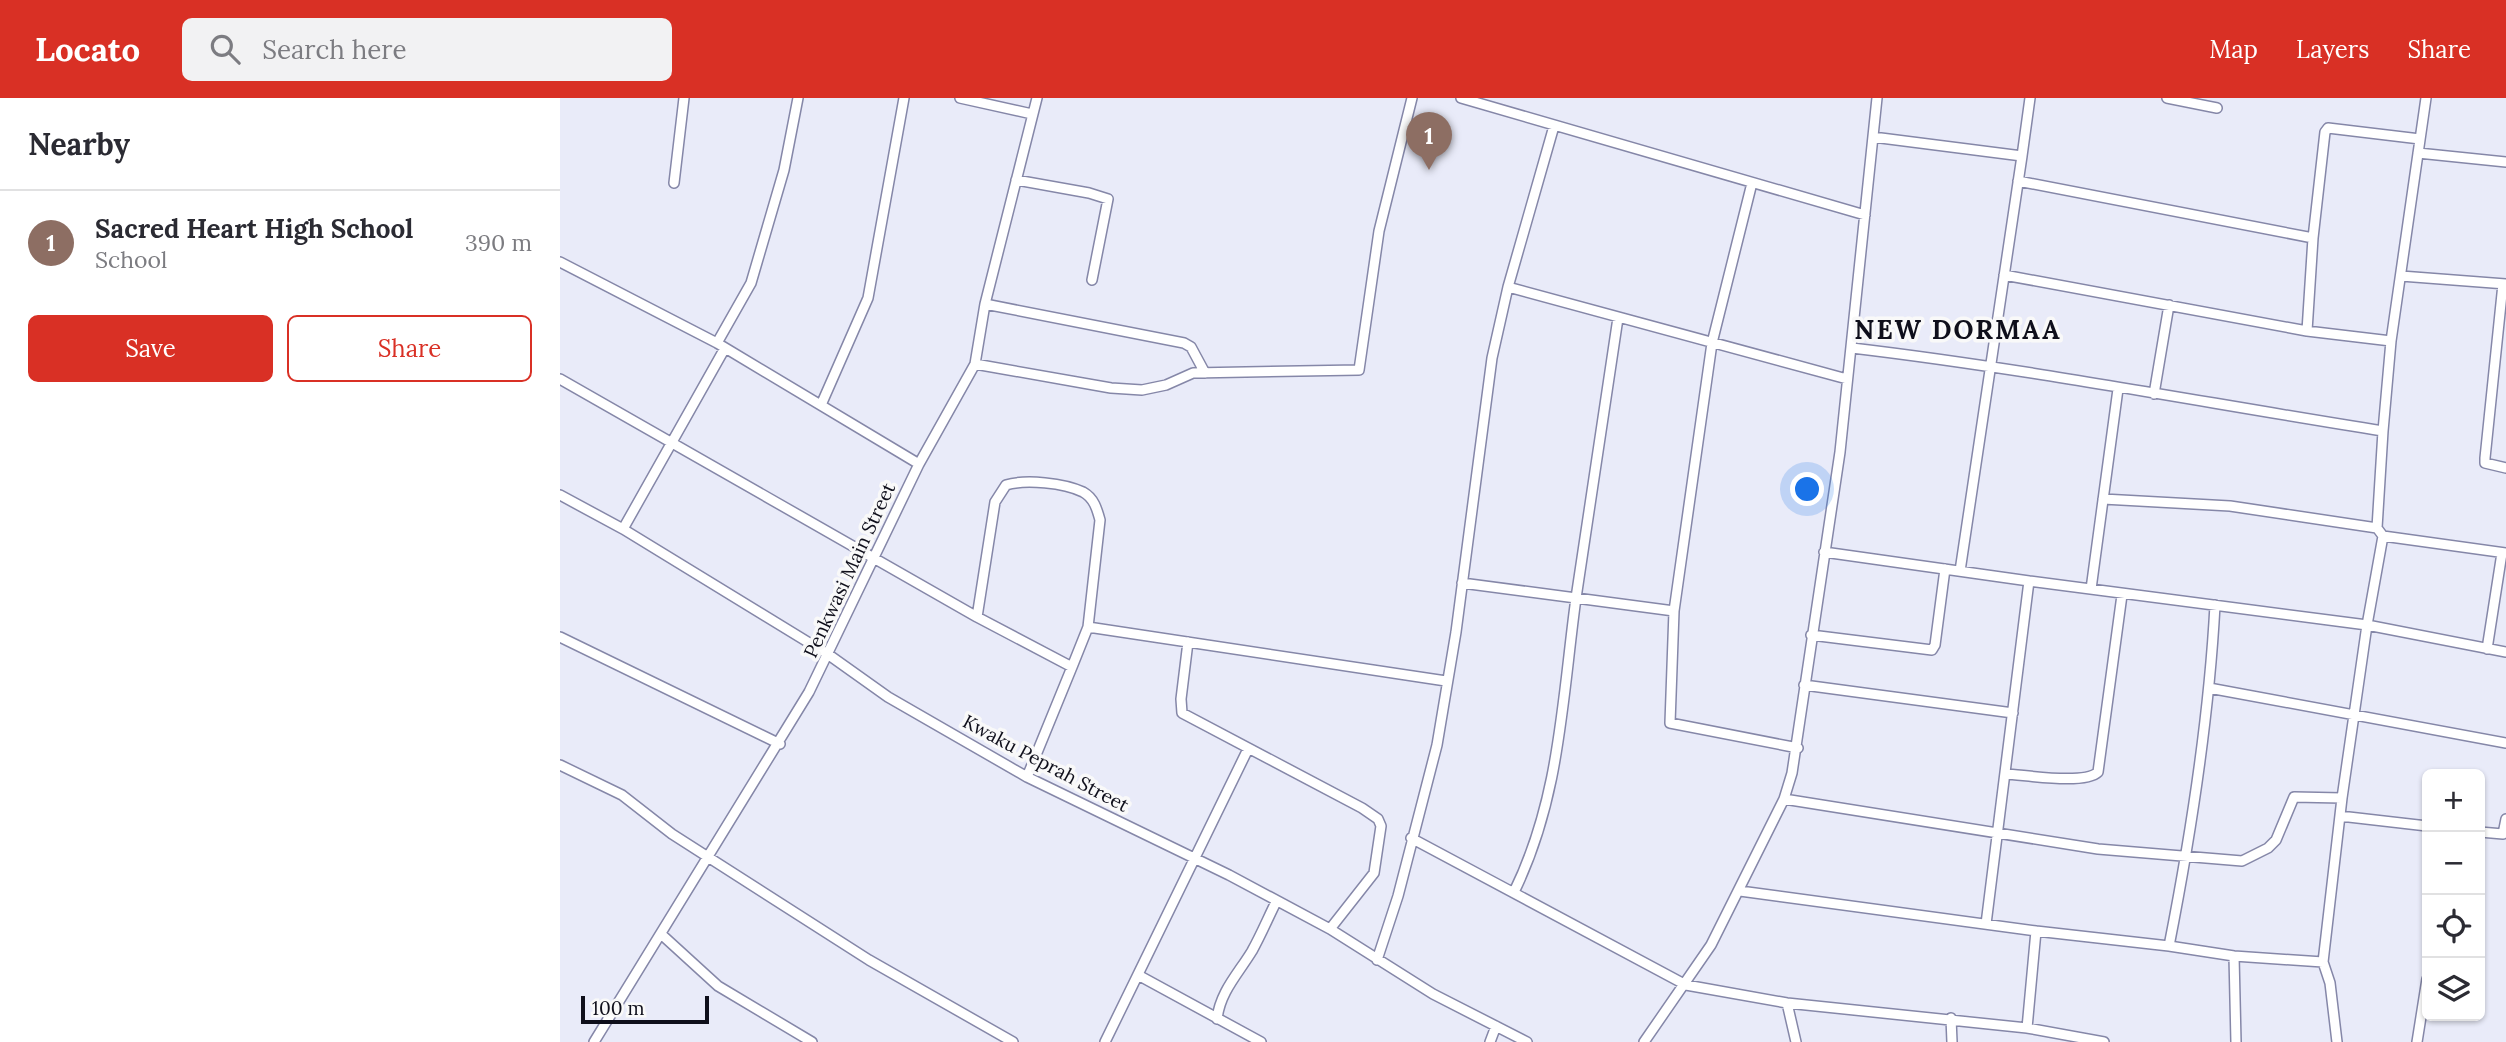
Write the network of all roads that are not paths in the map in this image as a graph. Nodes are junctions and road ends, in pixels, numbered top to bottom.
1 (684, 98) edge
2 (798, 98) edge
3 (904, 98) edge
4 (960, 98) edge
5 (1037, 98) edge
6 (1412, 98) edge
7 (1461, 98) edge
8 (1877, 98) edge
9 (2030, 98) edge
10 (2168, 98) edge
11 (2426, 98) edge
12 (2217, 108) dead end
13 (1032, 114) junction
14 (1554, 126) junction
15 (1873, 137) junction
16 (2420, 139) junction
17 (2418, 153) junction
18 (2022, 156) junction
19 (2506, 162) edge
20 (1016, 180) junction
21 (2018, 181) junction
22 (674, 183) dead end
23 (1752, 183) junction
24 (1864, 215) junction
25 (2313, 238) junction
26 (560, 262) edge
27 (2004, 275) junction
28 (2401, 276) junction
29 (1092, 280) dead end
30 (2504, 284) edge
31 (1508, 288) junction
32 (985, 304) junction
33 (2169, 305) junction
34 (1618, 318) junction
35 (2307, 331) junction
36 (2391, 341) junction
37 (1712, 343) junction
38 (721, 346) junction
39 (1852, 348) junction
40 (975, 364) junction
41 (1991, 364) junction
42 (1205, 373) junction
43 (560, 379) edge
44 (1847, 379) junction
45 (2118, 389) junction
46 (2154, 394) junction
47 (821, 405) junction
48 (2383, 431) junction
49 (672, 443) junction
50 (919, 464) junction
51 (2506, 468) edge
52 (560, 495) edge
53 (2103, 499) junction
54 (623, 529) junction
55 (2380, 532) junction
56 (1824, 552) junction
57 (2504, 553) edge
58 (875, 557) junction
59 (1945, 569) junction
60 (1960, 571) junction
61 (2029, 581) junction
62 (1462, 583) junction
63 (2091, 589) junction
64 (2122, 595) junction
65 (1576, 598) junction
66 (2215, 606) junction
67 (1674, 611) junction
68 (977, 617) junction
69 (2367, 625) junction
70 (1088, 627) junction
71 (1811, 635) junction
72 (560, 636) edge
73 (1188, 642) junction
74 (2487, 649) junction
75 (2506, 652) edge
76 (829, 656) junction
77 (1072, 667) junction
78 (1446, 681) junction
79 (1804, 685) junction
80 (2209, 688) junction
81 (2013, 713) junction
82 (2355, 716) junction
83 (2506, 743) edge
84 (780, 744) junction
85 (1798, 748) junction
86 (1248, 749) junction
87 (560, 765) edge
88 (2006, 774) junction
89 (1027, 777) junction
90 (2342, 798) junction
91 (1784, 799) junction
92 (2340, 816) junction
93 (2506, 819) edge
94 (2422, 825) edge
95 (2485, 832) edge
96 (1998, 833) junction
97 (2504, 834) edge
98 (1411, 838) junction
99 (708, 855) junction
100 (2186, 856) junction
101 (1193, 857) junction
102 (1740, 891) junction
103 (1514, 892) junction
104 (1276, 902) junction
105 (1986, 924) junction
106 (1330, 929) junction
107 (2036, 931) junction
108 (661, 934) junction
109 (2169, 946) junction
110 (2234, 956) junction
111 (1377, 960) junction
112 (2323, 962) junction
113 (1138, 975) junction
114 (1686, 985) junction
115 (1787, 1003) junction
116 (2422, 1010) edge
117 (1951, 1018) junction
118 (1217, 1019) junction
119 (1496, 1026) junction
120 (2027, 1028) junction
121 (594, 1042) edge
122 (812, 1042) edge
123 (1013, 1042) edge
124 (1105, 1042) edge
125 (1261, 1042) edge
126 (1490, 1042) edge
127 (1527, 1042) edge
128 (1644, 1042) edge
129 (1796, 1042) edge
130 (1952, 1042) edge
131 (2104, 1042) edge
132 (2236, 1042) edge
133 (2337, 1042) edge
134 (2417, 1042) edge

1 - 22 street
2 - 38 street
3 - 47 street
4 - 13 street
5 - 13 street, Penkwasi Main Street
6 - 42 street
7 - 14 street
8 - 15 street
9 - 18 street
10 - 12 street
11 - 16 street
13 - 20 street, Penkwasi Main Street
14 - 23 street
14 - 31 street
15 - 18 street
15 - 24 street
16 - 17 street
16 - 25 street
17 - 19 street
17 - 28 street
18 - 21 street
20 - 29 street
20 - 32 street, Penkwasi Main Street
21 - 25 street
21 - 27 street
23 - 24 street
23 - 37 street
24 - 39 street
25 - 35 street
26 - 38 street
27 - 33 street
27 - 41 street
28 - 30 street
28 - 36 street
30 - 51 street
31 - 34 street
31 - 62 street
32 - 40 street, Penkwasi Main Street
32 - 42 street
33 - 35 street
33 - 46 street
34 - 37 street
34 - 65 street
35 - 36 street
36 - 48 street
37 - 44 street
37 - 67 street
38 - 47 street
38 - 49 street
39 - 41 street
39 - 44 street
40 - 42 street
40 - 50 street, Penkwasi Main Street
41 - 45 street
41 - 60 street
43 - 49 street
44 - 56 street
45 - 46 street
45 - 53 street
46 - 48 street
47 - 50 street
48 - 55 street
49 - 54 street
49 - 58 street
50 - 58 street, Penkwasi Main Street
52 - 54 street, Kwaku Peprah Street
53 - 55 street
53 - 63 street
54 - 76 street, Kwaku Peprah Street
55 - 57 street
55 - 69 street
56 - 59 street
56 - 71 street
57 - 74 street
58 - 68 street
58 - 76 street, Penkwasi Main Street
59 - 60 street
59 - 71 street
60 - 61 street
61 - 63 street
61 - 81 street
62 - 65 street
62 - 78 street
63 - 64 street
64 - 66 street
64 - 88 street
65 - 67 street
65 - 103 street
66 - 69 street
66 - 80 street
67 - 85 street
68 - 70 street
68 - 77 street
69 - 74 street
69 - 82 street
70 - 73 street
70 - 77 street
71 - 79 street
72 - 84 street
73 - 78 street
73 - 86 street
74 - 75 street
76 - 84 street, Penkwasi Main Street
76 - 89 street, Kwaku Peprah Street
77 - 89 street
78 - 98 street
79 - 81 street
79 - 85 street
80 - 82 street
80 - 100 street
81 - 88 street
82 - 83 street
82 - 90 street
84 - 99 street, Penkwasi Main Street
85 - 91 street
86 - 101 street
86 - 106 street
87 - 99 street
88 - 96 street
89 - 101 street, Kwaku Peprah Street
90 - 92 street
90 - 100 street
91 - 96 street
91 - 102 street
92 - 94 street
92 - 112 street
93 - 97 street
95 - 97 street
96 - 100 street
96 - 105 street
98 - 103 street
98 - 111 street
99 - 108 street, Penkwasi Main Street
99 - 123 street
100 - 109 street
101 - 104 street, Kwaku Peprah Street
101 - 113 street
102 - 105 street
102 - 114 street
103 - 114 street
104 - 106 street, Kwaku Peprah Street
104 - 118 street
105 - 107 street
106 - 111 street, Kwaku Peprah Street
107 - 109 street
107 - 120 street
108 - 121 street, Penkwasi Main Street
108 - 122 street
109 - 110 street
110 - 112 street
110 - 132 street
111 - 119 street, Kwaku Peprah Street
112 - 133 street
113 - 118 street
113 - 124 street
114 - 115 street
114 - 128 street
115 - 117 street
115 - 129 street
116 - 134 street
117 - 120 street
117 - 130 street
118 - 125 street
119 - 126 street
119 - 127 street, Kwaku Peprah Street
120 - 131 street

